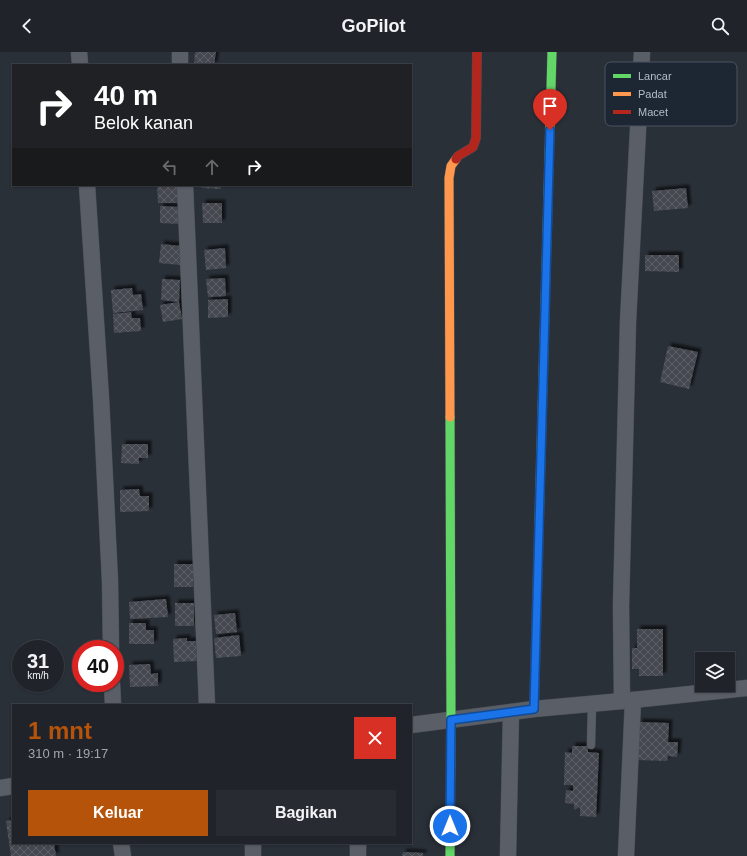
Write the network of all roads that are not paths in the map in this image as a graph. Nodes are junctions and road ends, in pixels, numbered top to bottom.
1 (79, 52) edge
2 (180, 52) edge
3 (477, 52) edge
4 (552, 52) edge
5 (642, 52) edge
6 (641, 62) edge
7 (80, 64) edge
8 (180, 64) edge
9 (638, 126) edge
10 (87, 186) edge
11 (185, 186) edge
12 (111, 640) edge
13 (747, 688) edge
14 (112, 692) edge
15 (628, 700) junction
16 (113, 704) edge
17 (207, 704) edge
18 (592, 704) junction
19 (534, 709) junction
20 (511, 712) junction
21 (451, 720) junction
22 (412, 725) edge
23 (591, 744) dead end
24 (12, 786) edge
25 (0, 788) edge
26 (121, 844) edge
27 (253, 844) edge
28 (358, 844) edge
29 (123, 856) edge
30 (253, 856) edge
31 (358, 856) edge
32 (450, 856) edge
33 (508, 856) edge
34 (626, 856) edge

1 - 7 street
2 - 8 street
3 - 21 street
4 - 19 street
5 - 6 street
9 - 15 street
10 - 12 street
11 - 17 street
13 - 15 street
14 - 16 street
15 - 18 street
15 - 34 street
18 - 19 street
18 - 23 lane
19 - 20 street
20 - 21 street
20 - 33 street
21 - 22 street
21 - 32 street
24 - 25 street
26 - 29 street
27 - 30 street
28 - 31 street

